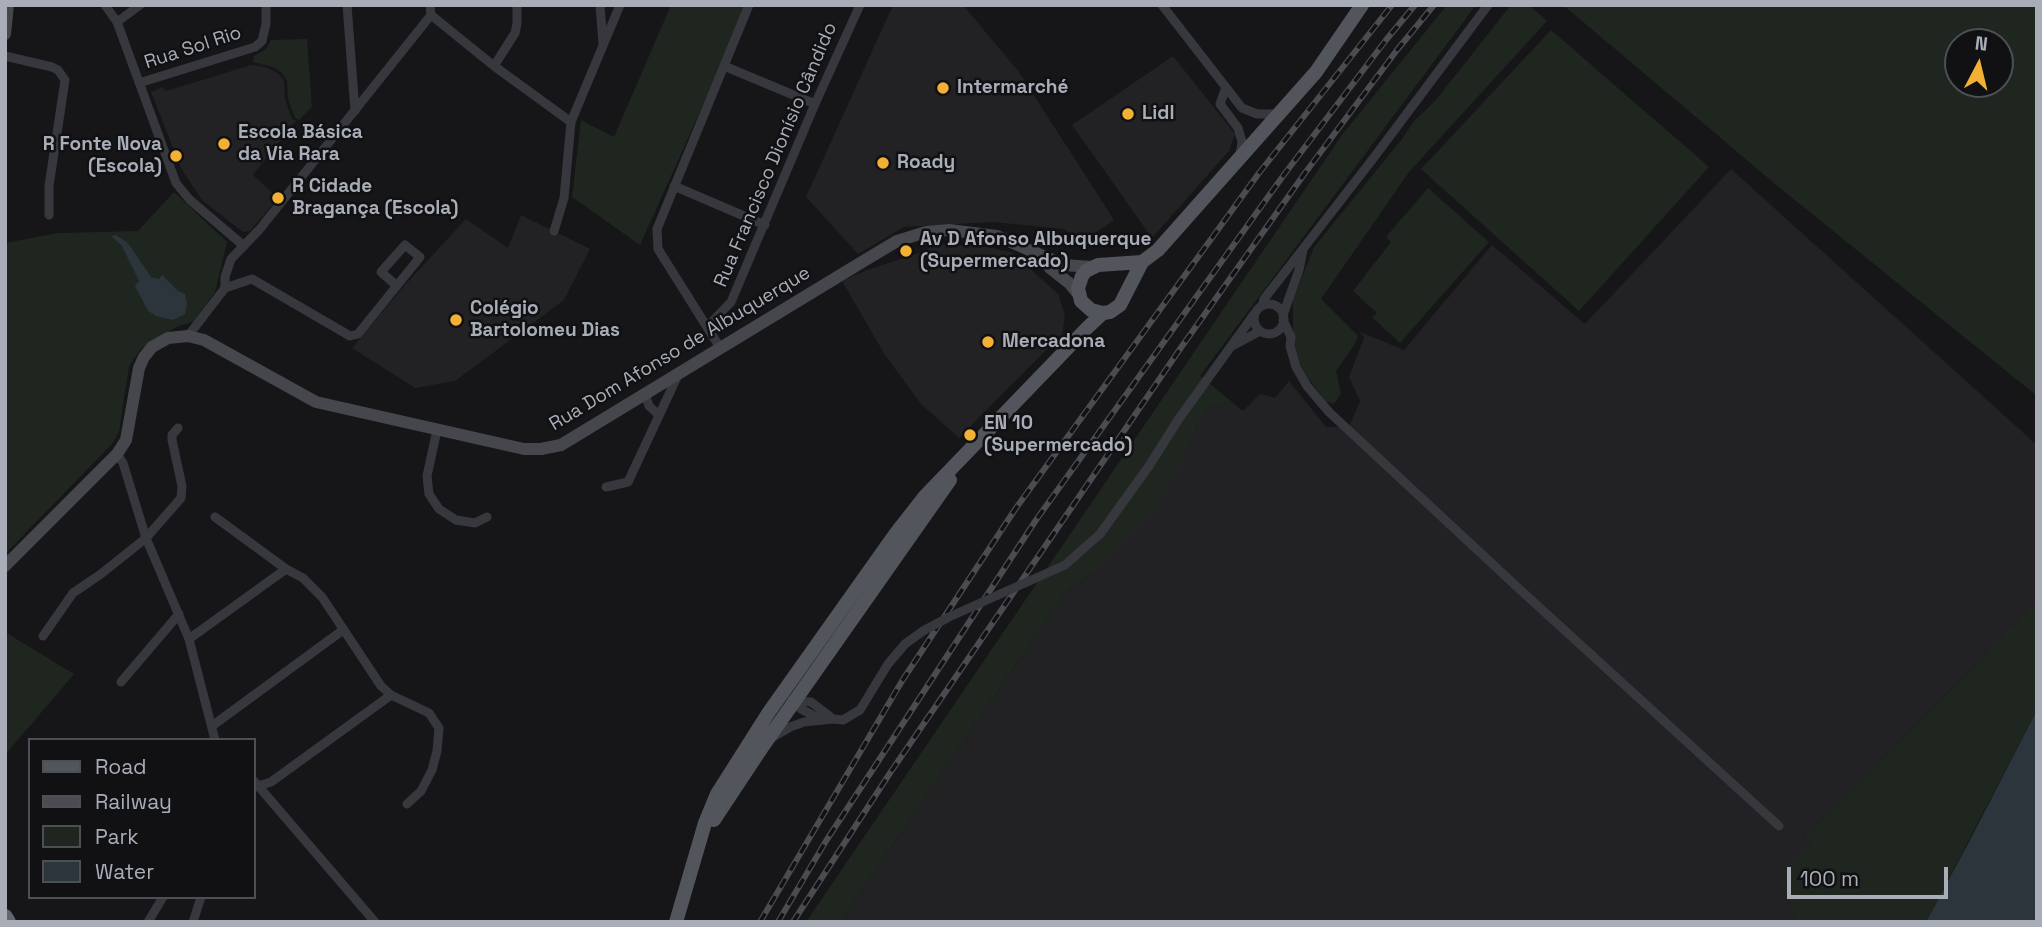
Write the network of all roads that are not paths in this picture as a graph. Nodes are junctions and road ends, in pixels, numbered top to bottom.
1 (8, 5) edge
2 (105, 5) edge
3 (140, 5) edge
4 (266, 5) edge
5 (347, 5) edge
6 (517, 5) edge
7 (600, 5) edge
8 (621, 5) edge
9 (749, 5) edge
10 (860, 5) edge
11 (1162, 5) edge
12 (1362, 5) edge
13 (1488, 5) edge
14 (430, 10) edge
15 (117, 22) junction
16 (5, 34) edge
17 (603, 46) junction
18 (5, 56) edge
19 (494, 66) junction
20 (724, 66) junction
21 (139, 83) junction
22 (1226, 87) junction
23 (815, 104) junction
24 (355, 111) junction
25 (1279, 114) junction
26 (571, 122) junction
27 (1239, 159) junction
28 (674, 186) junction
29 (49, 215) dead end
30 (765, 225) junction
31 (554, 231) dead end
32 (244, 246) junction
33 (1304, 249) junction
34 (1044, 258) junction
35 (1142, 262) junction
36 (1098, 266) junction
37 (397, 286) junction
38 (225, 288) junction
39 (1126, 294) junction
40 (1080, 298) junction
41 (1259, 309) junction
42 (1103, 313) junction
43 (1283, 318) junction
44 (707, 327) junction
45 (1260, 331) junction
46 (1275, 332) junction
47 (188, 336) junction
48 (1071, 345) junction
49 (1232, 345) junction
50 (1290, 346) junction
51 (721, 349) junction
52 (678, 375) junction
53 (650, 391) junction
54 (668, 400) junction
55 (659, 415) junction
56 (178, 428) dead end
57 (437, 430) junction
58 (976, 445) junction
59 (117, 454) junction
60 (606, 487) dead end
61 (215, 517) dead end
62 (487, 517) dead end
63 (146, 538) junction
64 (5, 566) edge
65 (286, 569) junction
66 (179, 614) junction
67 (343, 630) junction
68 (43, 636) dead end
69 (189, 639) junction
70 (816, 671) junction
71 (796, 672) junction
72 (121, 682) dead end
73 (391, 695) junction
74 (796, 699) junction
75 (818, 706) junction
76 (769, 712) junction
77 (821, 719) junction
78 (834, 719) junction
79 (212, 726) junction
80 (215, 738) edge
81 (763, 746) junction
82 (256, 785) edge
83 (256, 786) edge
84 (407, 804) dead end
85 (1779, 825) dead end
86 (695, 858) junction
87 (162, 899) edge
88 (200, 899) edge
89 (5, 917) edge
90 (8, 922) edge
91 (148, 922) edge
92 (193, 922) edge
93 (375, 922) edge
94 (676, 922) edge

1 - 16 main road
2 - 15 street
3 - 15 street
4 - 21 street, Rua Sol Rio
5 - 24 street
6 - 19 street
7 - 17 street
8 - 17 street
9 - 20 street
10 - 23 street, Rua Francisco Dionísio Cândido
11 - 22 street
12 - 25 main road
13 - 33 street
14 - 19 street
14 - 24 street
15 - 21 street
17 - 26 street
18 - 29 street
19 - 26 street
20 - 23 street
20 - 28 street
21 - 32 street
22 - 25 street
22 - 27 street
23 - 30 street, Rua Francisco Dionísio Cândido
24 - 32 street
25 - 27 main road
26 - 31 street
27 - 35 main road
28 - 30 street
28 - 44 street
30 - 44 street, Rua Francisco Dionísio Cândido
32 - 38 street
33 - 41 street
33 - 43 street
34 - 36 main road, Rua Dom Afonso de Albuquerque
34 - 40 main road, Rua Dom Afonso de Albuquerque
34 - 51 main road, Rua Dom Afonso de Albuquerque
35 - 36 main road
35 - 39 main road
36 - 39 main road
36 - 40 main road
37 - 37 street
37 - 38 street
38 - 47 street
39 - 42 main road
40 - 42 main road
40 - 48 main road
41 - 43 street
41 - 45 street
41 - 49 street
42 - 48 main road
43 - 46 street
43 - 50 street
44 - 51 street
45 - 46 street
45 - 49 street
46 - 50 street
47 - 57 main road, Rua Dom Afonso de Albuquerque
47 - 59 main road
48 - 58 main road
49 - 78 street, bridge
50 - 85 street
51 - 52 main road, Rua Dom Afonso de Albuquerque
52 - 53 main road, Rua Dom Afonso de Albuquerque
52 - 54 street
53 - 54 street
53 - 55 street
53 - 57 main road, Rua Dom Afonso de Albuquerque
54 - 55 street
55 - 60 street
56 - 63 street
57 - 62 street
58 - 70 main road
58 - 71 main road
59 - 63 street
59 - 64 main road
61 - 65 street
63 - 66 street
63 - 68 street
65 - 67 street
65 - 69 street
66 - 69 street
66 - 72 street
67 - 73 street
67 - 79 street
69 - 79 street
70 - 74 main road
70 - 75 street
71 - 74 street
71 - 76 main road
73 - 82 street
73 - 84 street
74 - 75 street
74 - 76 street
74 - 77 street
74 - 81 main road
75 - 78 street
76 - 86 main road
77 - 78 street
77 - 81 street
79 - 80 street
81 - 86 main road
83 - 93 street
86 - 94 main road
87 - 91 street
88 - 92 street
89 - 90 highway

